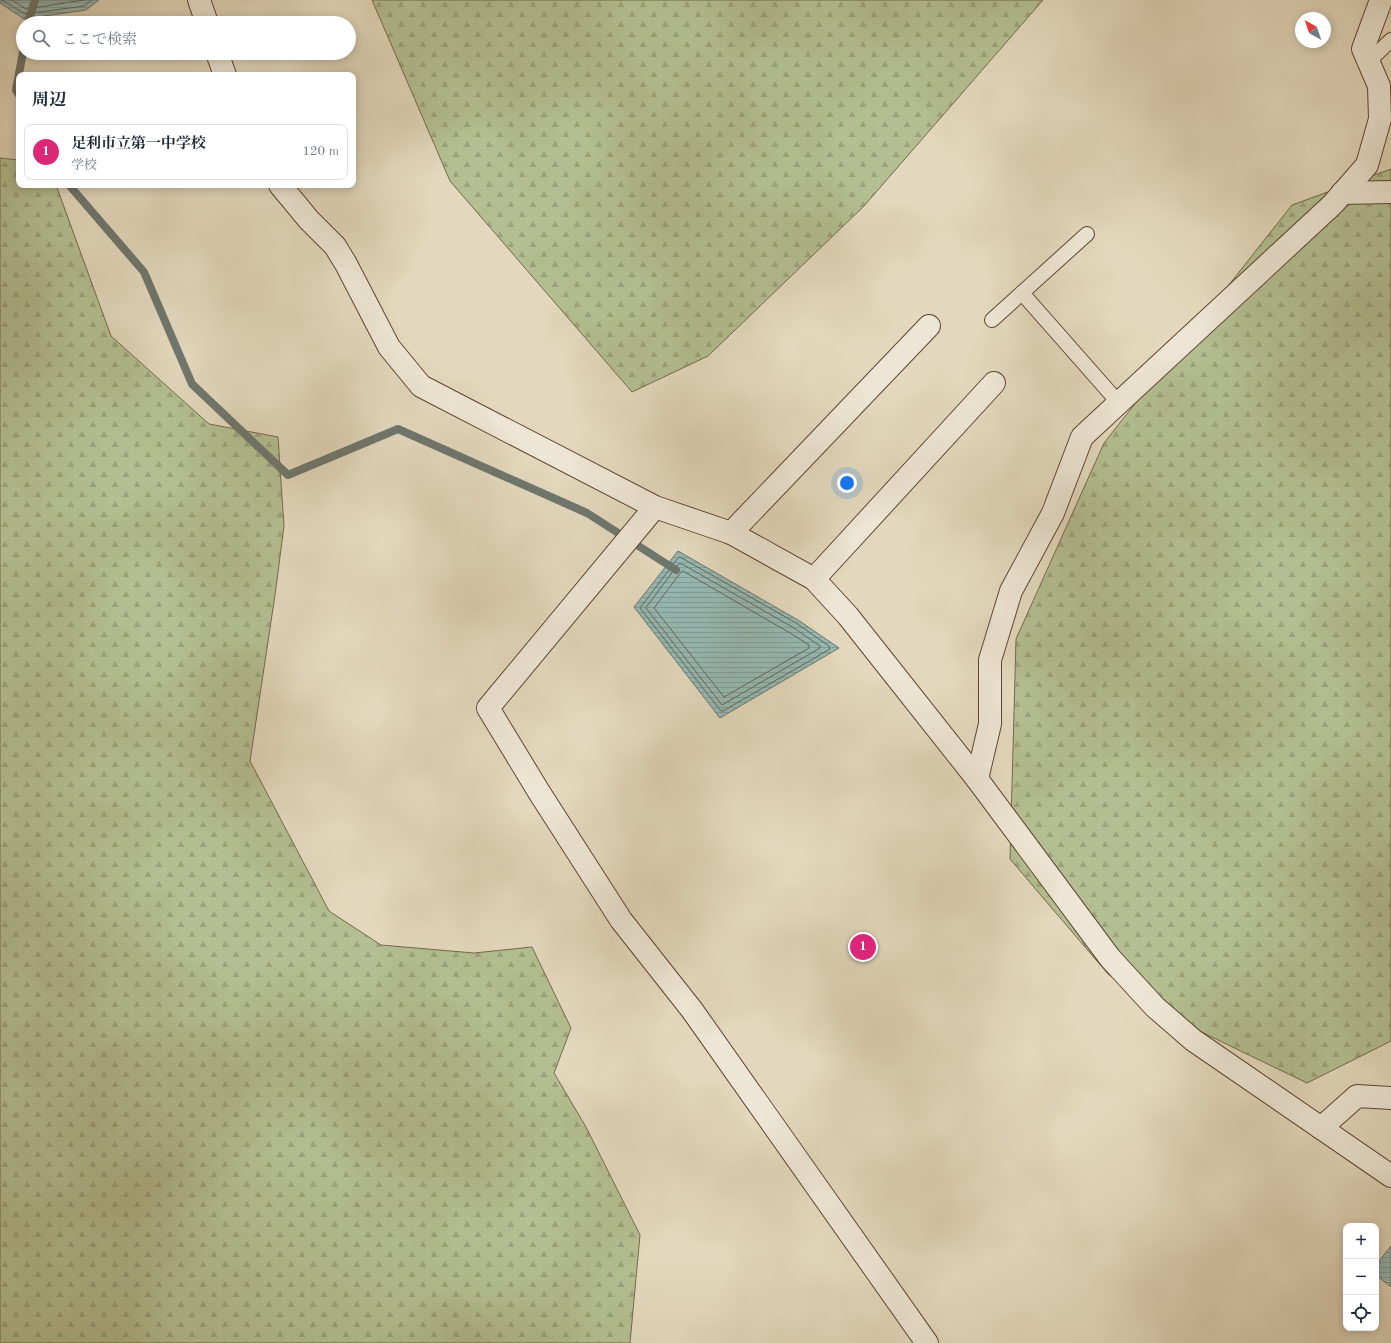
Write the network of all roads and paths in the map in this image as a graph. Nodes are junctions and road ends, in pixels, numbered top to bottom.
1 (199, 0) edge
2 (1381, 0) edge
3 (205, 16) edge
4 (1391, 40) edge
5 (219, 60) edge
6 (1368, 62) junction
7 (223, 72) edge
8 (282, 188) edge
9 (1391, 192) edge
10 (1342, 193) junction
11 (1086, 234) dead end
12 (1022, 293) junction
13 (992, 320) dead end
14 (929, 326) dead end
15 (994, 383) dead end
16 (1118, 402) junction
17 (655, 507) junction
18 (731, 533) junction
19 (814, 579) junction
20 (977, 779) junction
21 (1391, 1098) edge
22 (1321, 1128) junction
23 (1391, 1176) edge
24 (928, 1343) edge

1 - 3 street
2 - 6 street
4 - 6 lane
5 - 7 street
6 - 10 street
8 - 17 street
9 - 10 street
10 - 16 street
11 - 12 lane
12 - 13 lane
12 - 16 lane
14 - 18 street
15 - 19 street
16 - 20 street
17 - 18 street
17 - 24 street
18 - 19 street
19 - 20 street
20 - 22 street
21 - 22 street
22 - 23 street

